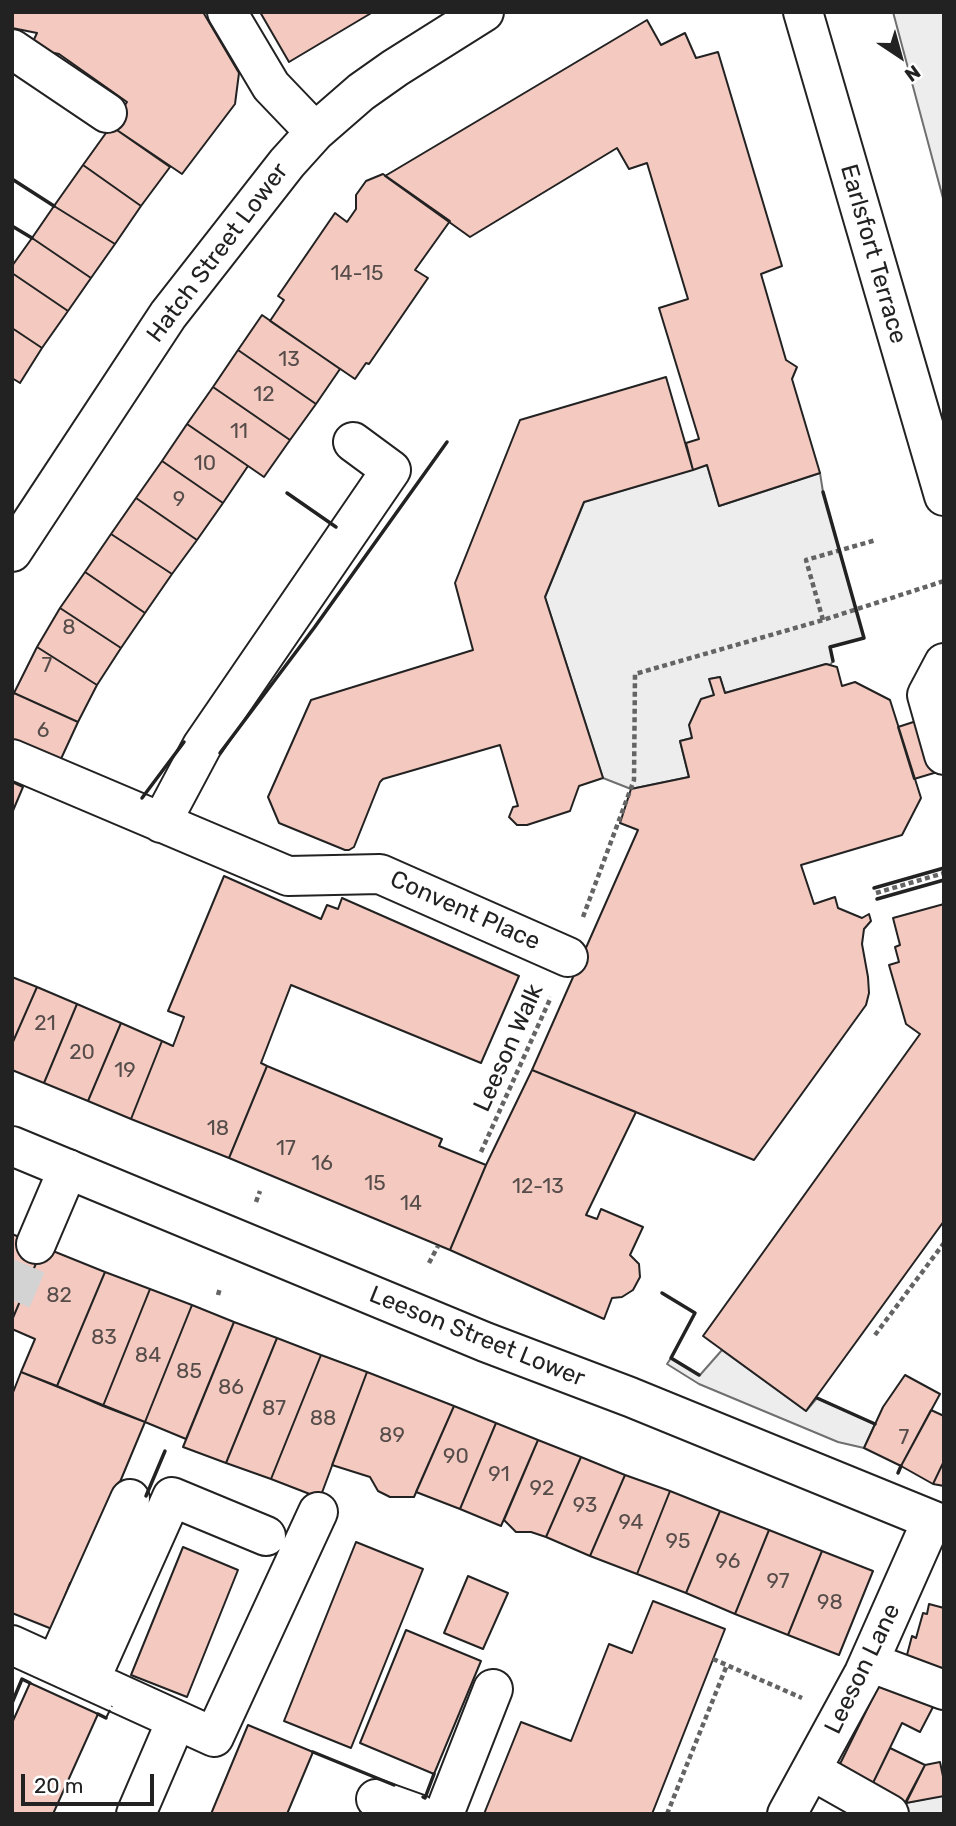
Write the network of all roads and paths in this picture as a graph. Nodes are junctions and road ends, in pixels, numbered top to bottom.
1 (228, 12) edge
2 (484, 12) edge
3 (803, 12) edge
4 (12, 49) edge
5 (107, 113) dead end
6 (315, 132) junction
7 (353, 442) dead end
8 (944, 496) edge
9 (876, 540) dead end
10 (12, 552) edge
11 (944, 581) edge
12 (823, 620) junction
13 (944, 663) edge
14 (944, 755) edge
15 (12, 759) edge
16 (161, 823) junction
17 (944, 873) edge
18 (876, 893) dead end
19 (568, 957) junction
20 (12, 1146) edge
21 (481, 1152) dead end
22 (68, 1169) junction
23 (944, 1243) edge
24 (36, 1244) tunnel mouth
25 (438, 1245) dead end
26 (429, 1263) dead end
27 (220, 1288) dead end
28 (218, 1295) dead end
29 (875, 1335) dead end
30 (130, 1499) dead end
31 (318, 1512) dead end
32 (937, 1523) edge
33 (266, 1536) dead end
34 (12, 1645) edge
35 (713, 1659) dead end
36 (869, 1662) junction
37 (56, 1664) junction
38 (727, 1665) junction
39 (104, 1687) junction
40 (493, 1689) dead end
41 (944, 1690) edge
42 (809, 1701) dead end
43 (176, 1721) junction
44 (811, 1770) junction
45 (376, 1799) dead end
46 (136, 1814) edge
47 (418, 1814) edge
48 (444, 1814) edge
49 (667, 1814) edge
50 (787, 1814) edge
51 (889, 1814) edge

1 - 6 main road
2 - 6 main road, Hatch Street Lower
3 - 8 main road, Earlsfort Terrace
4 - 5 main road
6 - 10 main road, Hatch Street Lower
7 - 16 main road
9 - 12 path
11 - 12 path
12 - 19 path, Leeson Walk
13 - 14 main road
15 - 16 main road, Convent Place
16 - 19 main road, Convent Place
17 - 18 path
19 - 21 path, Leeson Walk
20 - 22 main road, Leeson Street Lower
22 - 24 main road
22 - 32 main road, Leeson Street Lower
23 - 29 path
25 - 26 path
27 - 28 path
30 - 37 main road
31 - 43 main road
32 - 36 main road, Leeson Lane
33 - 39 main road
34 - 37 main road
35 - 38 path
36 - 41 main road
36 - 44 main road, Leeson Lane
37 - 39 main road
38 - 42 path
38 - 49 path
39 - 43 main road
40 - 48 main road
43 - 46 main road
44 - 50 main road, Leeson Lane
44 - 51 main road
45 - 47 main road

